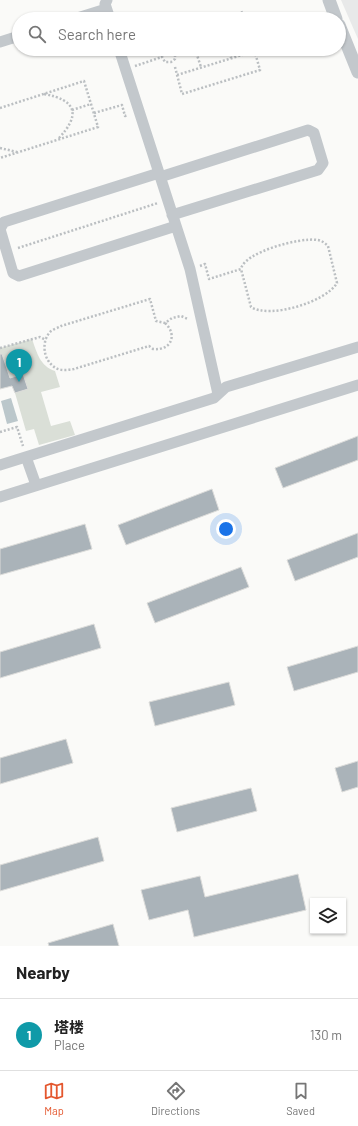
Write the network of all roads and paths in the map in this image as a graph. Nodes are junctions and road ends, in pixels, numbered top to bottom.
1 (329, 0) edge
2 (107, 9) edge
3 (97, 12) edge
4 (333, 12) edge
5 (12, 38) edge
6 (0, 42) edge
7 (346, 42) edge
8 (121, 56) edge
9 (176, 56) edge
10 (197, 56) edge
11 (237, 56) edge
12 (256, 56) edge
13 (162, 57) joint
14 (231, 58) joint
15 (175, 67) dead end
16 (201, 67) junction
17 (125, 69) junction
18 (358, 72) edge
19 (177, 75) junction
20 (43, 94) junction
21 (91, 104) junction
22 (1, 108) edge
23 (72, 110) junction
24 (139, 111) junction
25 (94, 113) junction
26 (58, 140) junction
27 (0, 148) edge
28 (18, 152) junction
29 (0, 158) edge
30 (160, 175) junction
31 (168, 200) junction
32 (172, 214) junction
33 (176, 226) junction
34 (7, 251) junction
35 (190, 269) junction
36 (241, 269) junction
37 (165, 323) junction
38 (202, 324) junction
39 (46, 340) junction
40 (358, 347) edge
41 (0, 348) edge
42 (358, 385) edge
43 (218, 394) junction
44 (0, 432) edge
45 (26, 457) junction
46 (0, 465) edge
47 (36, 486) junction
48 (0, 496) edge

1 - 4 street
2 - 3 street
5 - 6 street
7 - 18 street
8 - 17 street
9 - 13 path
10 - 16 path
11 - 14 path
12 - 19 path
13 - 17 path
14 - 16 path
15 - 19 path
16 - 19 path
17 - 24 street
20 - 21 path
20 - 22 path
20 - 23 path
21 - 23 path
21 - 25 path
23 - 26 path
24 - 25 path
24 - 30 street
25 - 26 path
26 - 28 path
27 - 28 path
28 - 29 path
30 - 31 street
30 - 32 street
30 - 34 street
31 - 32 street
31 - 34 path
32 - 33 street
33 - 34 street
33 - 35 street
35 - 36 path
35 - 38 street
36 - 36 path
37 - 38 path
37 - 39 path
37 - 39 path
38 - 43 street
39 - 41 path
40 - 43 street
42 - 47 street
43 - 45 street
44 - 45 path
45 - 46 street
45 - 47 street
47 - 48 street

